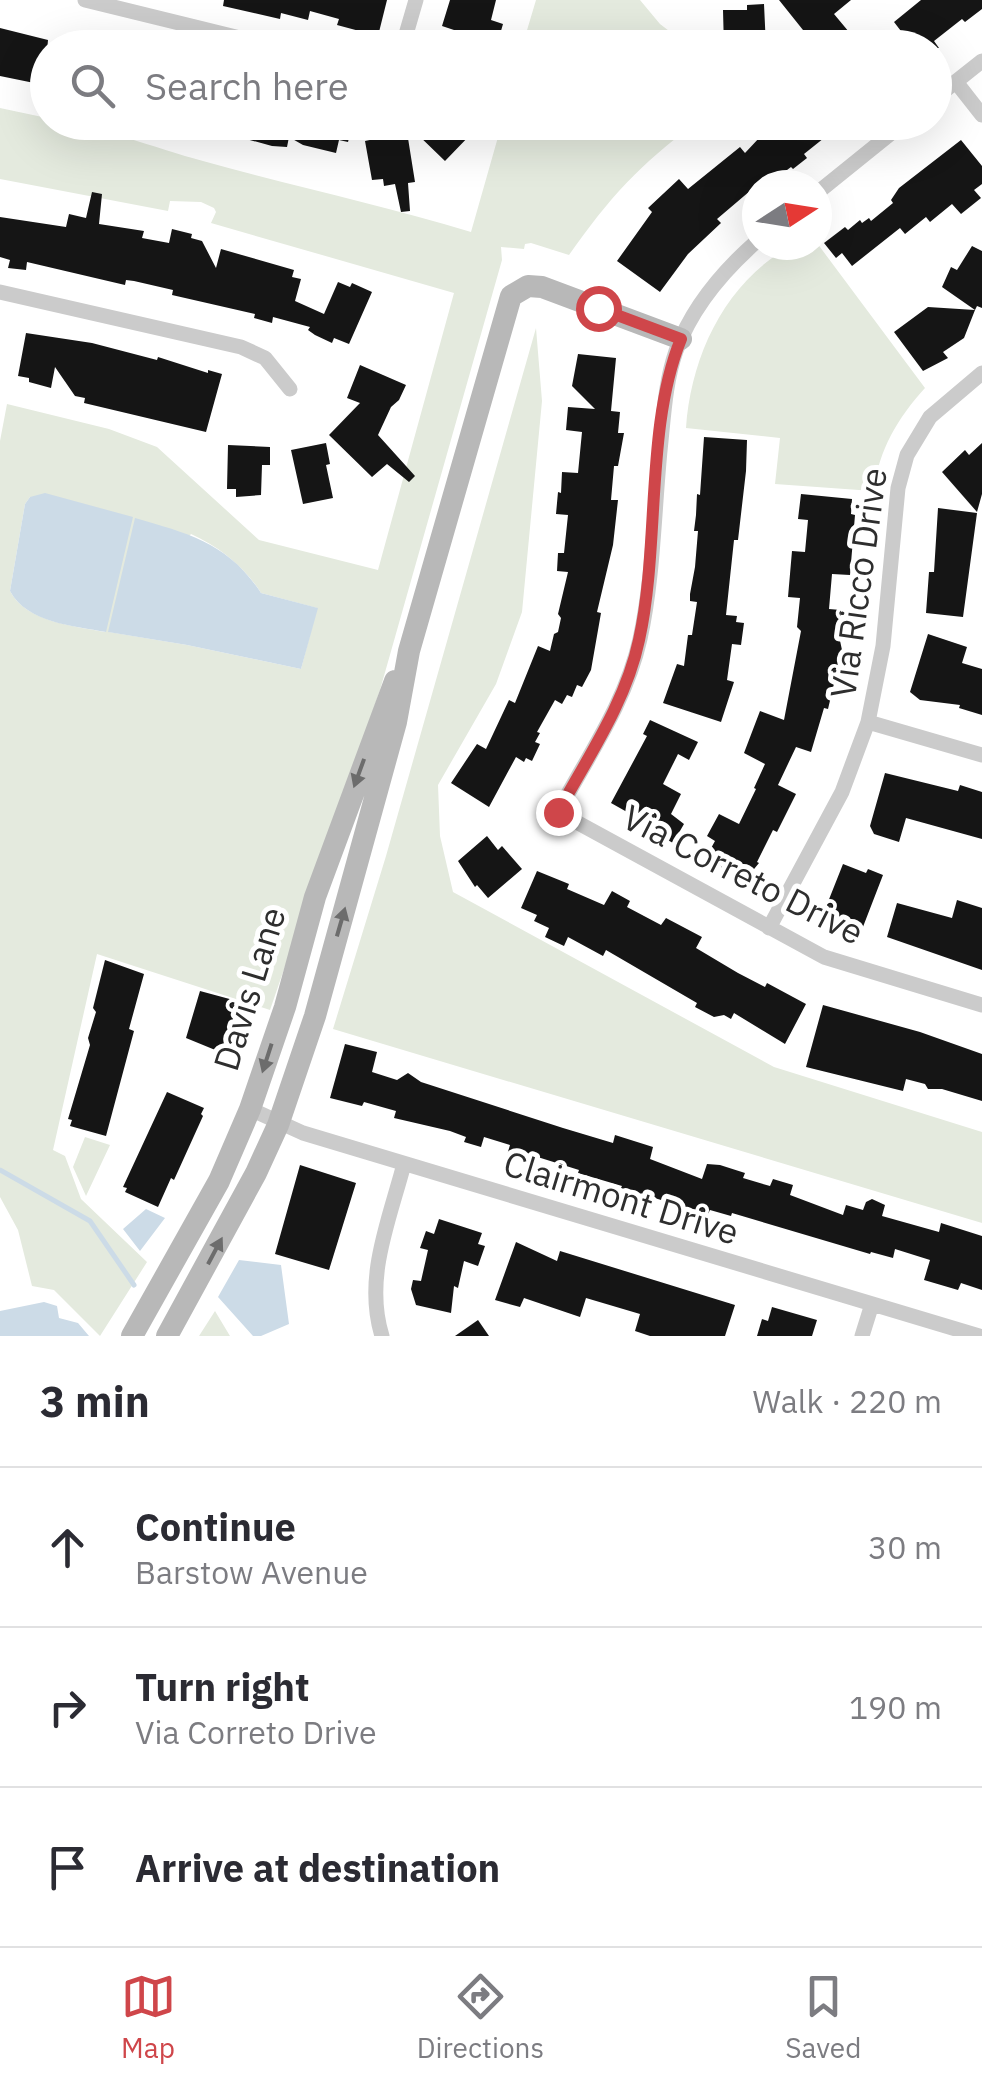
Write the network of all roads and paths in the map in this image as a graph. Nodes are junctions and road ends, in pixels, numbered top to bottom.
1 (85, 0) edge
2 (416, 0) edge
3 (208, 30) edge
4 (407, 30) edge
5 (982, 61) edge
6 (956, 82) junction
7 (952, 85) edge
8 (982, 115) edge
9 (883, 140) edge
10 (832, 181) edge
11 (742, 254) edge
12 (0, 292) edge
13 (681, 339) junction
14 (982, 373) edge
15 (290, 389) dead end
16 (409, 651) junction
17 (868, 722) junction
18 (982, 755) edge
19 (769, 928) junction
20 (982, 1005) edge
21 (250, 1109) junction
22 (278, 1125) junction
23 (404, 1164) junction
24 (872, 1304) junction
25 (132, 1336) edge
26 (167, 1336) edge
27 (382, 1336) edge
28 (862, 1336) edge
29 (979, 1336) edge

1 - 3 street
2 - 4 street
5 - 6 street
6 - 7 street
6 - 8 street
9 - 10 street
11 - 13 street, Via Correto Drive
12 - 15 street
13 - 16 street, Davis Lane
13 - 19 street, Via Correto Drive
14 - 17 street, Via Ricco Drive
16 -> 21 street, Davis Lane
22 -> 16 street, Davis Lane
17 - 18 street
17 - 19 street, Via Ricco Drive
19 - 20 street, Via Correto Drive
21 - 22 street, Clairmont Drive
21 - 25 street, Davis Lane
22 - 23 street, Clairmont Drive
26 -> 22 street, Davis Lane
23 - 24 street, Clairmont Drive
23 - 27 street
24 - 28 street
24 - 29 street, Clairmont Drive

